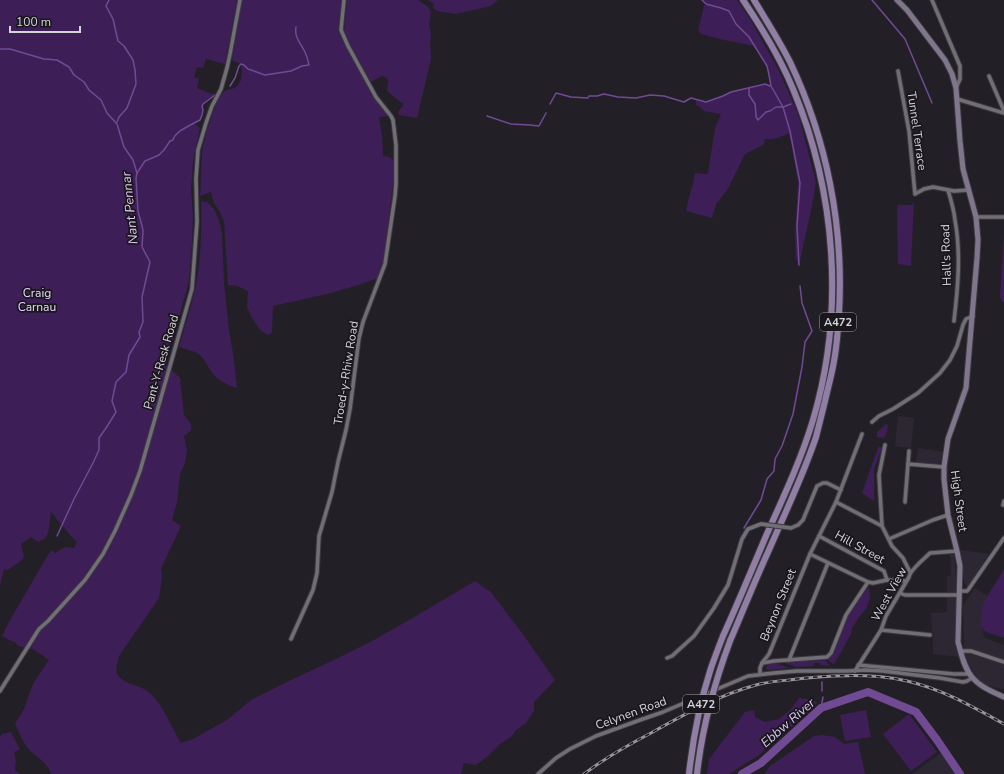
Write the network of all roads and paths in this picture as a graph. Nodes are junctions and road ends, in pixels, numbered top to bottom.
1 (240, 0) edge
2 (344, 0) edge
3 (743, 0) edge
4 (754, 0) edge
5 (897, 0) edge
6 (932, 0) edge
7 (898, 71) dead end
8 (989, 76) dead end
9 (956, 88) junction
10 (957, 99) junction
11 (1004, 112) edge
12 (948, 190) junction
13 (969, 190) junction
14 (976, 217) junction
15 (1004, 217) edge
16 (973, 316) junction
17 (954, 321) dead end
18 (872, 422) dead end
19 (862, 434) dead end
20 (885, 445) dead end
21 (909, 451) dead end
22 (908, 464) junction
23 (944, 467) junction
24 (841, 490) junction
25 (1004, 501) edge
26 (836, 502) junction
27 (905, 502) dead end
28 (1004, 505) edge
29 (948, 515) junction
30 (882, 526) junction
31 (819, 536) junction
32 (1004, 538) edge
33 (889, 539) junction
34 (957, 551) junction
35 (810, 554) junction
36 (828, 563) junction
37 (910, 572) junction
38 (887, 580) junction
39 (906, 581) junction
40 (868, 582) junction
41 (900, 593) junction
42 (959, 593) junction
43 (880, 630) junction
44 (930, 635) dead end
45 (291, 639) dead end
46 (960, 651) junction
47 (667, 658) dead end
48 (789, 660) junction
49 (1004, 662) edge
50 (762, 663) junction
51 (858, 665) junction
52 (855, 671) junction
53 (760, 674) junction
54 (971, 676) junction
55 (0, 691) edge
56 (1003, 696) edge
57 (538, 774) edge
58 (689, 774) edge
59 (697, 774) edge

1 - 55 street, Pant-Y-Resk Road
2 - 45 street, Troed-y-Rhiw Road
3 - 58 main road, A472, bridge
4 - 59 main road, A472, bridge
5 - 9 street, High Street
6 - 9 street
7 - 12 street, Tunnel Terrace
8 - 11 street
9 - 10 street, High Street
10 - 11 street
10 - 13 street, High Street
12 - 13 street
12 - 17 street, Hall's Road
13 - 14 street, High Street
14 - 15 street
14 - 16 street, High Street
16 - 18 street
16 - 23 street, High Street
19 - 24 street, Beynon Street
20 - 30 street
21 - 22 street
22 - 23 street
22 - 27 street
23 - 29 street, High Street
24 - 26 street, Beynon Street
24 - 47 street, bridge
25 - 28 street
26 - 30 street
26 - 31 street, Beynon Street
29 - 33 street
29 - 34 street, High Street
30 - 33 street
31 - 35 street, Beynon Street
31 - 38 street, Hill Street
32 - 42 street
33 - 37 street
34 - 37 street, West View
34 - 42 street, High Street
35 - 36 street
35 - 50 street, Beynon Street
36 - 40 street
36 - 48 street
37 - 39 street, West View
38 - 39 street
38 - 40 street
39 - 41 street, West View
40 - 48 street
41 - 42 street
41 - 43 street, West View
42 - 46 street, High Street
43 - 44 street
43 - 51 street, West View
46 - 49 street
46 - 54 street, High Street
48 - 50 street
50 - 53 street
51 - 52 street, West View
51 - 54 street
52 - 53 street, Celynen Road
52 - 54 street, Celynen Road
53 - 57 street, Celynen Road
54 - 56 street

